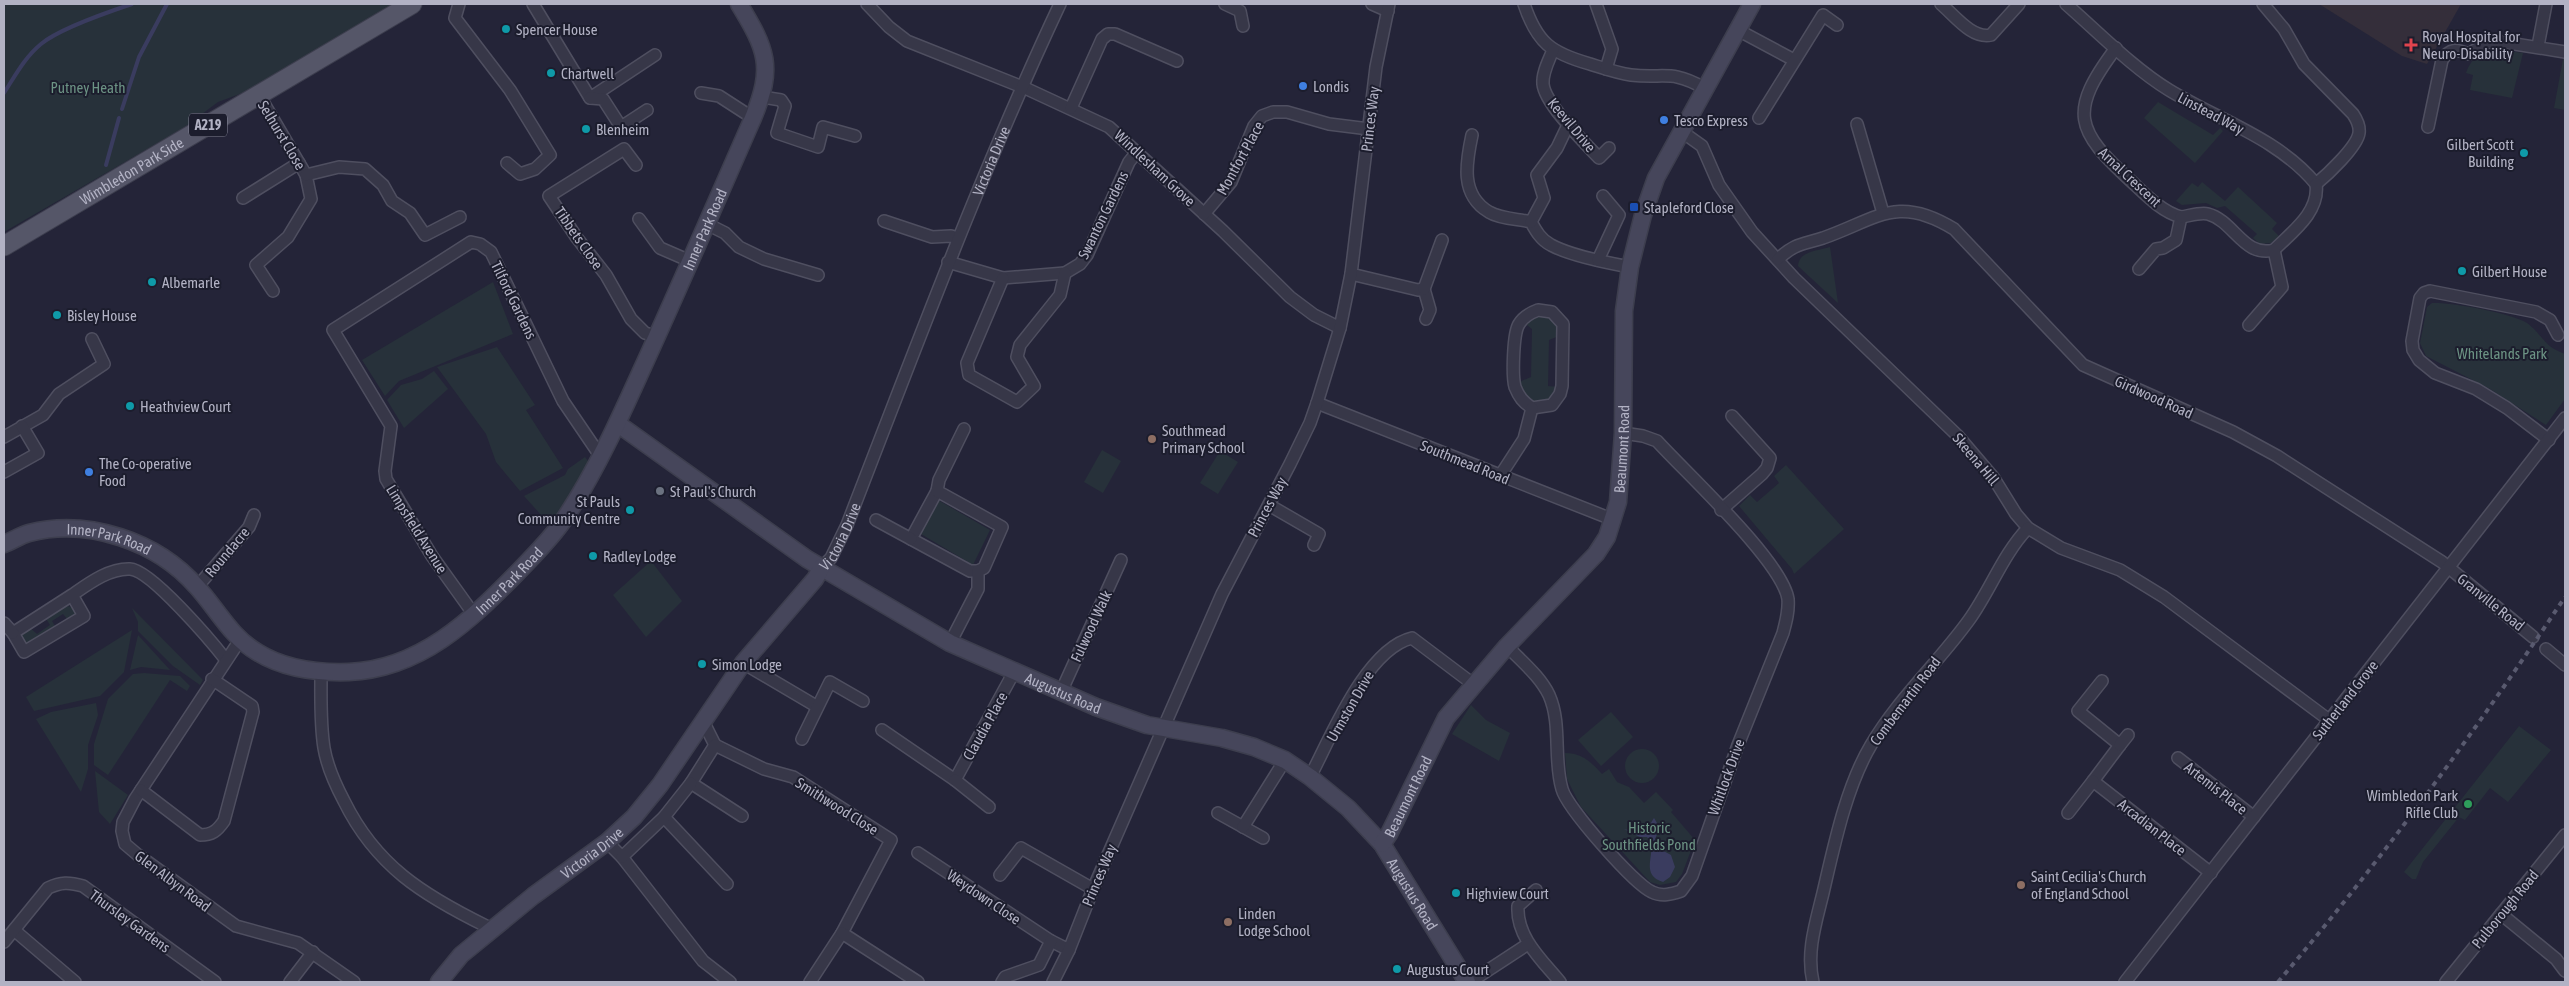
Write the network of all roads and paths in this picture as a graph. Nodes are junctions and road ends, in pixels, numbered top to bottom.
1 (412, 4) edge
2 (459, 4) edge
3 (533, 4) edge
4 (740, 4) edge
5 (867, 4) edge
6 (1060, 4) edge
7 (1225, 4) edge
8 (1372, 4) edge
9 (1524, 4) edge
10 (1596, 4) edge
11 (1752, 4) edge
12 (1941, 4) edge
13 (2019, 4) edge
14 (2066, 4) edge
15 (2263, 4) edge
16 (2546, 4) edge
17 (1388, 7) edge
18 (1837, 24) dead end
19 (1244, 26) dead end
20 (1736, 29) junction
21 (2538, 46) junction
22 (2116, 48) junction
23 (1553, 50) junction
24 (2565, 52) edge
25 (655, 55) dead end
26 (1794, 60) junction
27 (1177, 61) dead end
28 (1606, 69) junction
29 (1020, 87) junction
30 (1704, 88) junction
31 (701, 93) dead end
32 (259, 95) junction
33 (762, 97) junction
34 (590, 98) junction
35 (1071, 108) junction
36 (647, 110) dead end
37 (753, 118) junction
38 (1759, 118) dead end
39 (1568, 124) junction
40 (1857, 124) dead end
41 (2428, 127) dead end
42 (1369, 129) junction
43 (1681, 131) junction
44 (855, 136) dead end
45 (1472, 136) dead end
46 (1609, 148) dead end
47 (1136, 152) junction
48 (299, 163) junction
49 (507, 163) dead end
50 (636, 165) dead end
51 (306, 175) junction
52 (2316, 184) junction
53 (1603, 196) dead end
54 (243, 198) dead end
55 (1883, 213) junction
56 (1204, 214) junction
57 (460, 217) dead end
58 (2181, 217) junction
59 (638, 219) dead end
60 (884, 221) dead end
61 (1531, 222) junction
62 (707, 224) junction
63 (958, 238) junction
64 (1442, 240) dead end
65 (4, 246) edge
66 (2274, 250) junction
67 (1778, 259) junction
68 (1598, 260) junction
69 (690, 261) junction
70 (948, 262) junction
71 (1630, 267) junction
72 (2139, 269) dead end
73 (1065, 273) junction
74 (1351, 274) junction
75 (818, 275) dead end
76 (1003, 278) junction
77 (1424, 289) junction
78 (273, 291) dead end
79 (1426, 319) dead end
80 (2249, 325) dead end
81 (1340, 328) junction
82 (333, 330) joint
83 (2558, 335) dead end
84 (658, 337) junction
85 (92, 339) dead end
86 (1317, 403) junction
87 (1532, 408) junction
88 (1732, 416) dead end
89 (2565, 418) edge
90 (618, 424) junction
91 (22, 426) junction
92 (964, 429) dead end
93 (1623, 433) junction
94 (4, 437) edge
95 (2549, 440) junction
96 (601, 457) junction
97 (4, 472) edge
98 (1500, 476) junction
99 (937, 491) junction
100 (1269, 505) junction
101 (1722, 510) junction
102 (254, 515) dead end
103 (876, 520) dead end
104 (1614, 520) junction
105 (2028, 528) junction
106 (910, 539) junction
107 (4, 544) edge
108 (1314, 545) dead end
109 (1121, 560) dead end
110 (822, 567) junction
111 (2449, 568) junction
112 (978, 570) junction
113 (197, 587) junction
114 (72, 595) junction
115 (476, 616) junction
116 (4, 623) edge
117 (13, 633) junction
118 (2533, 637) dead end
119 (240, 640) junction
120 (950, 643) junction
121 (1507, 646) junction
122 (2546, 649) dead end
123 (226, 660) junction
124 (743, 663) junction
125 (2565, 665) edge
126 (321, 672) junction
127 (1014, 672) junction
128 (212, 679) junction
129 (2102, 681) dead end
130 (1472, 684) junction
131 (1061, 692) junction
132 (863, 702) dead end
133 (816, 706) junction
134 (2329, 720) junction
135 (703, 721) junction
136 (1162, 729) junction
137 (882, 730) dead end
138 (2128, 735) dead end
139 (802, 739) dead end
140 (715, 745) junction
141 (2120, 745) junction
142 (2178, 758) dead end
143 (1285, 760) junction
144 (1310, 777) junction
145 (955, 780) junction
146 (2093, 781) junction
147 (691, 783) junction
148 (141, 790) junction
149 (989, 807) dead end
150 (1218, 813) dead end
151 (2068, 813) dead end
152 (742, 816) dead end
153 (664, 817) junction
154 (2254, 817) junction
155 (1243, 827) junction
156 (2565, 835) edge
157 (1263, 838) dead end
158 (606, 842) junction
159 (1382, 844) junction
160 (918, 853) dead end
161 (622, 857) junction
162 (2211, 873) junction
163 (1000, 875) dead end
164 (727, 884) dead end
165 (1093, 889) junction
166 (1536, 890) dead end
167 (2501, 914) junction
168 (14, 930) junction
169 (490, 931) junction
170 (842, 933) junction
171 (1051, 941) junction
172 (4, 942) edge
173 (1528, 944) junction
174 (1069, 950) junction
175 (313, 952) junction
176 (2565, 971) edge
177 (75, 982) edge
178 (215, 982) edge
179 (290, 982) edge
180 (354, 982) edge
181 (439, 982) edge
182 (730, 982) edge
183 (810, 982) edge
184 (918, 982) edge
185 (1002, 982) edge
186 (1053, 982) edge
187 (1468, 982) edge
188 (1560, 982) edge
189 (1813, 982) edge
190 (2125, 982) edge
191 (2446, 982) edge

1 - 32 main road, Wimbledon Park Side / A219
2 - 49 street
3 - 34 street
4 - 33 street, Inner Park Road
5 - 29 street, Windlesham Grove
6 - 29 street, Victoria Drive
7 - 19 street
8 - 17 street
9 - 23 street
10 - 28 street
11 - 20 street, Beaumont Road
12 - 13 street
14 - 22 street, Linstead Way
15 - 52 street
16 - 21 street
17 - 42 street, Princes Way
18 - 26 street
20 - 26 street
20 - 30 street, Beaumont Road
21 - 24 street
21 - 41 street
22 - 52 street, Linstead Way
22 - 58 street, Arnal Crescent
23 - 28 street
23 - 39 street, Keevil Drive
25 - 34 street
26 - 38 street
27 - 35 street
28 - 30 street
29 - 35 street, Windlesham Grove
29 - 63 street, Victoria Drive
30 - 43 street, Beaumont Road
31 - 37 street
32 - 48 street, Selhurst Close
32 - 65 main road, Wimbledon Park Side / A219
33 - 37 street, Inner Park Road
33 - 44 street
34 - 36 street
35 - 47 street, Windlesham Grove
37 - 62 street, Inner Park Road
39 - 46 street, Keevil Drive
39 - 61 street
40 - 55 street
42 - 56 street, Montfort Place
42 - 74 street, Princes Way
43 - 67 street, Skeena Hill
43 - 71 street, Beaumont Road
45 - 61 street
47 - 56 street, Windlesham Grove
47 - 73 street, Swanton Gardens
48 - 51 street, Selhurst Close
48 - 54 street
50 - 84 street, Tibbets Close
51 - 57 street, Selhurst Close
51 - 78 street, Selhurst Close
52 - 66 street
53 - 68 street
55 - 67 street, Girdwood Road
55 - 111 street, Girdwood Road
56 - 81 street, Windlesham Grove
58 - 66 street
58 - 72 street
59 - 69 street
60 - 63 street
61 - 68 street
62 - 69 street, Inner Park Road
62 - 75 street
63 - 70 street, Victoria Drive
64 - 77 street
66 - 80 street
67 - 105 street, Skeena Hill
68 - 71 street
69 - 84 street, Inner Park Road
70 - 76 street, Swanton Gardens
70 - 110 street, Victoria Drive
71 - 93 street, Beaumont Road
73 - 76 street, Swanton Gardens
73 - 76 street, Swanton Gardens
74 - 77 street
74 - 81 street, Princes Way
77 - 79 street
81 - 86 street, Princes Way
82 - 96 street, Tilford Gardens
82 - 115 street, Limpsfield Avenue
83 - 95 street
84 - 90 street, Inner Park Road
85 - 91 street
86 - 98 street, Southmead Road
86 - 100 street, Princes Way
87 - 87 street
87 - 98 street
88 - 101 street
89 - 95 street, Sutherland Grove
90 - 96 street, Inner Park Road
90 - 110 street, Augustus Road
91 - 94 street
91 - 97 street
92 - 99 street
93 - 101 street, Whitlock Drive
93 - 104 street, Beaumont Road
95 - 111 street, Sutherland Grove
96 - 115 street, Inner Park Road
98 - 104 street, Southmead Road
99 - 106 street
99 - 112 street
100 - 108 street
100 - 136 street, Princes Way
101 - 121 street, Whitlock Drive
102 - 113 street, Roundacre
103 - 106 street
104 - 121 street, Beaumont Road
105 - 134 street, Skeena Hill
105 - 189 street, Combemartin Road
106 - 112 street
107 - 113 street, Inner Park Road
109 - 131 street, Fulwood Walk
110 - 120 street, Augustus Road
110 - 124 street, Victoria Drive
111 - 118 street, Granville Road
111 - 134 street, Sutherland Grove
112 - 120 street
113 - 119 street, Inner Park Road
114 - 117 street
114 - 117 street
114 - 123 street
115 - 126 street, Inner Park Road
116 - 117 street
119 - 123 street, Glen Albyn Road
119 - 126 street, Inner Park Road
120 - 127 street, Augustus Road
121 - 130 street, Beaumont Road
122 - 125 street
123 - 128 street, Glen Albyn Road
124 - 133 street
124 - 135 street, Victoria Drive
126 - 169 street
127 - 131 street, Augustus Road
127 - 145 street, Claudia Place
128 - 148 street, Glen Albyn Road
128 - 148 street
129 - 141 street
130 - 144 street, Urmston Drive
130 - 159 street, Beaumont Road
131 - 136 street, Augustus Road
132 - 133 street
133 - 139 street
134 - 154 street, Sutherland Grove
135 - 140 street
135 - 158 street, Victoria Drive
136 - 143 street, Augustus Road
136 - 165 street, Princes Way
137 - 145 street
138 - 141 street
140 - 147 street
140 - 170 street, Smithwood Close
141 - 146 street
142 - 154 street, Artemis Place
143 - 144 street, Augustus Road
143 - 155 street
144 - 159 street, Augustus Road
145 - 149 street
146 - 151 street
146 - 162 street, Arcadian Place
147 - 152 street
147 - 153 street
148 - 175 street, Glen Albyn Road
150 - 155 street
153 - 161 street
153 - 164 street
154 - 162 street, Sutherland Grove
155 - 157 street
156 - 167 street, Pulborough Road
158 - 161 street
158 - 169 street, Victoria Drive
159 - 187 street, Augustus Road
160 - 171 street, Weydown Close
161 - 182 street
162 - 190 street, Sutherland Grove
163 - 165 street
165 - 174 street, Princes Way
166 - 173 street
167 - 176 street
167 - 191 street, Pulborough Road
168 - 172 street, Thursley Gardens
168 - 177 street
168 - 178 street, Thursley Gardens
169 - 181 street, Victoria Drive
170 - 183 street, Smithwood Close
170 - 184 street
171 - 174 street, Weydown Close
171 - 185 street
173 - 187 street
173 - 188 street
174 - 186 street, Princes Way
175 - 179 street
175 - 180 street, Glen Albyn Road

